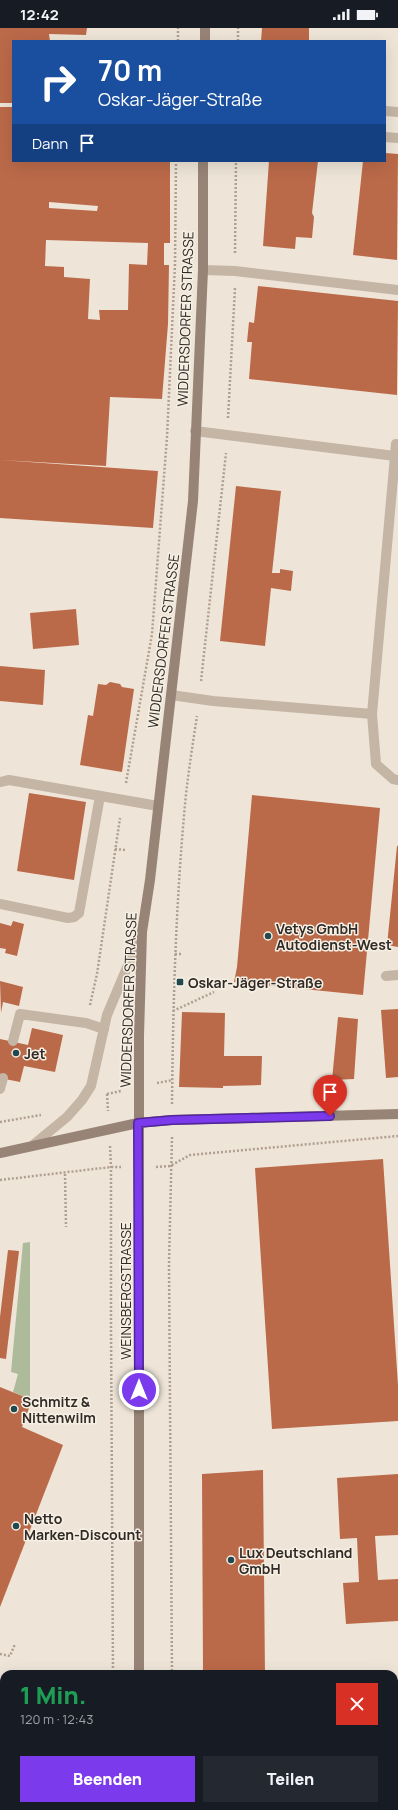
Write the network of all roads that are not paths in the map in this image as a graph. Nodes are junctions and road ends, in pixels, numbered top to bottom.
1 (205, 28) edge
2 (205, 40) edge
3 (386, 111) edge
4 (398, 112) edge
5 (386, 137) edge
6 (398, 138) edge
7 (203, 162) edge
8 (203, 270) junction
9 (398, 290) edge
10 (195, 431) junction
11 (398, 444) edge
12 (395, 456) junction
13 (171, 695) junction
14 (372, 714) junction
15 (398, 780) edge
16 (0, 782) edge
17 (100, 796) junction
18 (158, 806) junction
19 (0, 904) edge
20 (142, 932) junction
21 (398, 975) edge
22 (386, 976) dead end
23 (104, 1029) junction
24 (13, 1041) dead end
25 (3, 1078) dead end
26 (0, 1089) edge
27 (398, 1114) edge
28 (138, 1123) junction
29 (33, 1145) junction
30 (0, 1153) edge
31 (139, 1670) edge

1 - 2 main road
3 - 4 street
5 - 6 street
7 - 8 main road, WIDDERSDORFER STRASSE
8 - 9 street
8 - 10 main road, WIDDERSDORFER STRASSE
10 - 12 street
10 - 13 main road, WIDDERSDORFER STRASSE
11 - 12 street
12 - 14 street
13 - 14 street
13 - 18 main road, WIDDERSDORFER STRASSE
14 - 15 street
16 - 17 street
17 - 18 street
17 - 19 street
18 - 20 main road, WIDDERSDORFER STRASSE
20 - 23 street
20 - 28 main road, WIDDERSDORFER STRASSE
21 - 22 street
23 - 24 street
23 - 29 street
25 - 26 street
27 - 28 main road
28 - 29 main road
28 - 31 main road, WEINSBERGSTRASSE
29 - 30 main road

